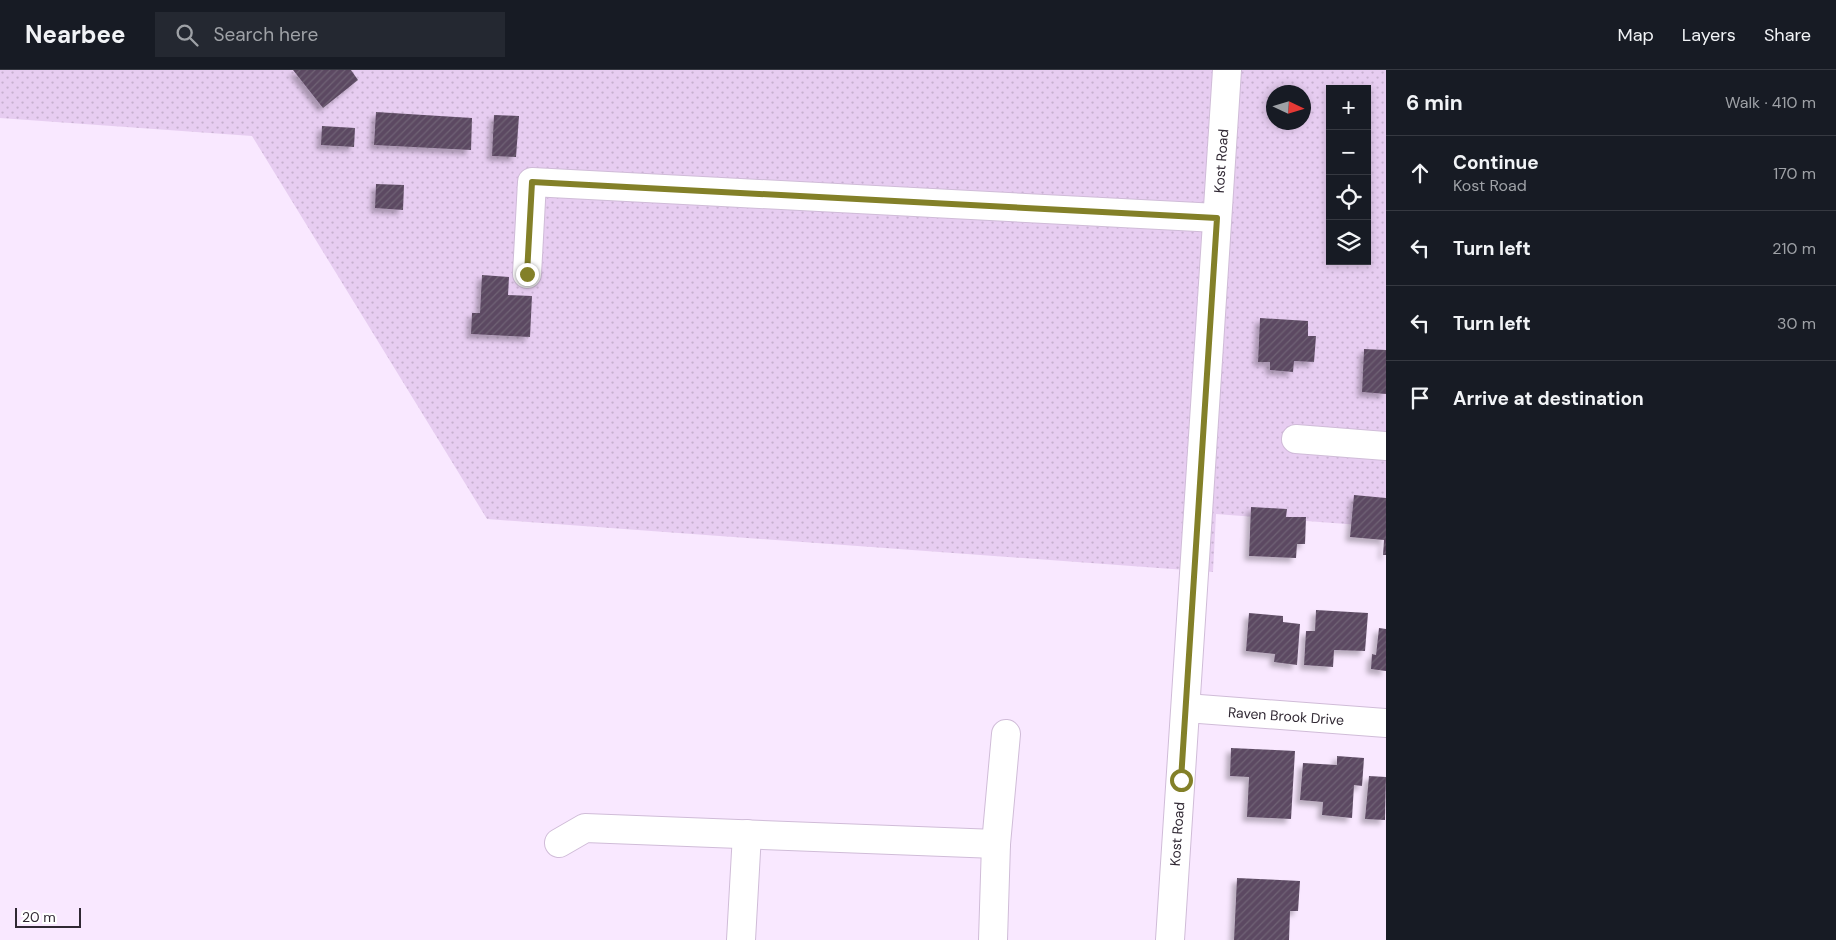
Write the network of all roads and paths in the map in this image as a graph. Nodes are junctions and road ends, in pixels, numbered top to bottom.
1 (1227, 70) edge
2 (1217, 218) junction
3 (527, 274) dead end
4 (1296, 438) dead end
5 (1386, 446) edge
6 (1186, 708) junction
7 (1386, 723) edge
8 (1006, 734) dead end
9 (746, 834) junction
10 (559, 843) dead end
11 (996, 844) junction
12 (741, 940) edge
13 (993, 940) edge
14 (1170, 940) edge

1 - 2 street, Kost Road
2 - 3 street
2 - 6 street, Kost Road
4 - 5 street
6 - 7 street, Raven Brook Drive
6 - 14 street, Kost Road
8 - 11 street
9 - 10 street
9 - 11 street
9 - 12 street
11 - 13 street

